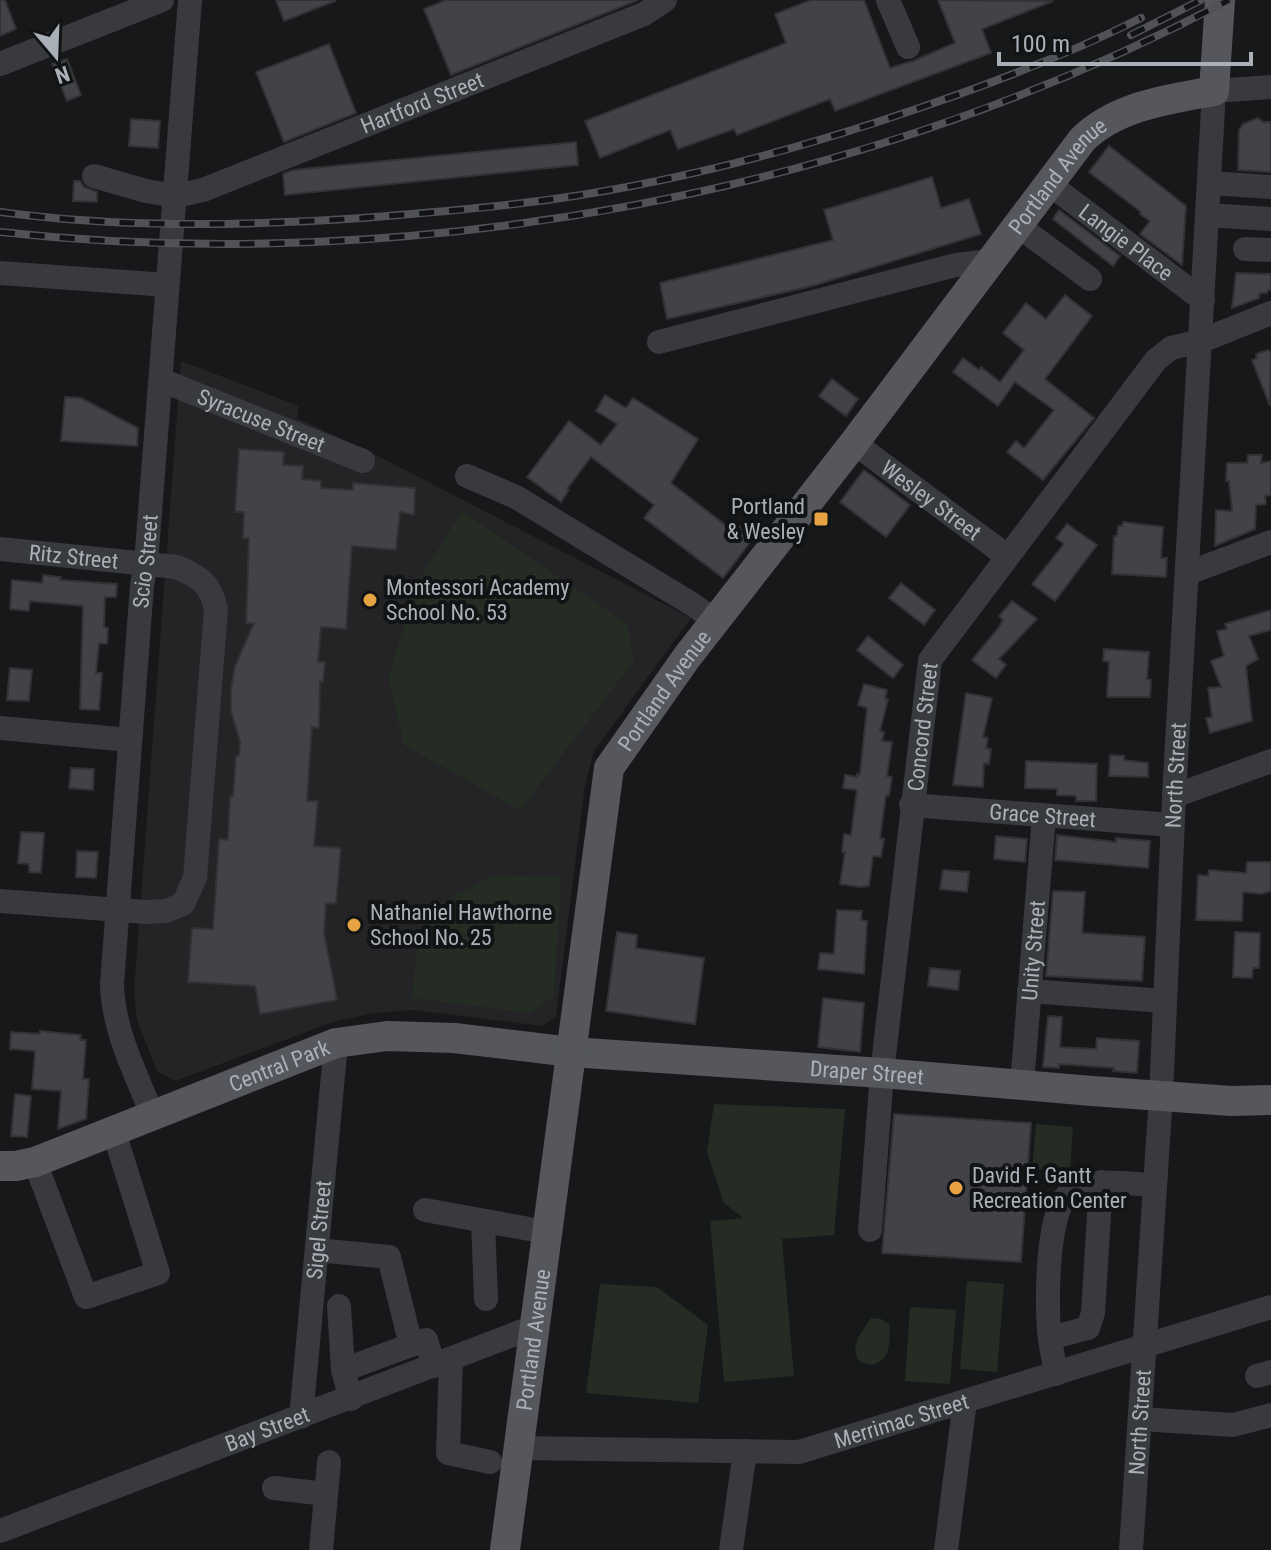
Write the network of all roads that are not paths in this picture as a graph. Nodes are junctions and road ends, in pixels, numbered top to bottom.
1 (162, 0) edge
2 (190, 0) edge
3 (665, 0) edge
4 (888, 0) edge
5 (1220, 0) edge
6 (908, 47) dead end
7 (0, 64) edge
8 (1271, 87) edge
9 (1214, 91) junction
10 (94, 176) dead end
11 (1048, 183) junction
12 (1209, 183) junction
13 (1271, 187) edge
14 (175, 196) junction
15 (1207, 215) junction
16 (1271, 219) edge
17 (1017, 225) junction
18 (1245, 249) dead end
19 (1271, 250) edge
20 (990, 261) junction
21 (0, 273) edge
22 (1090, 279) dead end
23 (167, 285) junction
24 (1203, 300) junction
25 (1271, 313) edge
26 (1201, 341) junction
27 (659, 342) dead end
28 (161, 380) junction
29 (854, 443) junction
30 (363, 461) dead end
31 (467, 476) dead end
32 (1271, 542) edge
33 (0, 549) edge
34 (1007, 556) junction
35 (146, 563) junction
36 (1188, 573) junction
37 (715, 621) junction
38 (0, 728) edge
39 (130, 740) junction
40 (1271, 761) edge
41 (1174, 796) junction
42 (911, 805) junction
43 (1044, 816) junction
44 (1172, 825) junction
45 (0, 901) edge
46 (119, 911) junction
47 (1029, 991) junction
48 (1165, 1001) junction
49 (336, 1043) junction
50 (571, 1052) junction
51 (882, 1073) junction
52 (1022, 1084) junction
53 (1161, 1096) junction
54 (1271, 1100) edge
55 (153, 1117) junction
56 (114, 1132) junction
57 (35, 1162) junction
58 (0, 1166) edge
59 (1101, 1182) junction
60 (1155, 1185) junction
61 (425, 1210) dead end
62 (483, 1221) junction
63 (870, 1230) dead end
64 (546, 1232) junction
65 (317, 1250) junction
66 (486, 1299) dead end
67 (339, 1306) dead end
68 (1271, 1307) edge
69 (533, 1327) junction
70 (1050, 1338) junction
71 (411, 1345) junction
72 (1145, 1346) junction
73 (442, 1363) junction
74 (343, 1370) junction
75 (1056, 1374) junction
76 (351, 1399) junction
77 (965, 1401) junction
78 (1271, 1415) edge
79 (301, 1417) junction
80 (1141, 1419) junction
81 (518, 1448) junction
82 (745, 1451) junction
83 (329, 1462) dead end
84 (490, 1462) dead end
85 (274, 1488) dead end
86 (326, 1494) junction
87 (0, 1531) edge
88 (321, 1550) edge
89 (505, 1550) edge
90 (731, 1550) edge
91 (946, 1550) edge
92 (1131, 1550) edge

1 - 7 street
2 - 14 street, Scio Street
3 - 14 street, Hartford Street
4 - 6 street
5 - 9 main road, North Street
8 - 9 street
9 - 11 main road, Portland Avenue
9 - 12 street, North Street
10 - 14 street
11 - 17 main road, Portland Avenue
11 - 24 street, Langie Place
12 - 13 street
12 - 15 street, North Street
14 - 23 street, Scio Street
15 - 16 street
15 - 24 street, North Street
17 - 20 main road, Portland Avenue
17 - 22 street
18 - 19 street
20 - 27 street
20 - 29 main road, Portland Avenue
21 - 23 street
23 - 28 street, Scio Street
24 - 26 street, North Street
25 - 26 street, Concord Street
26 - 34 street, Concord Street
26 - 36 street, North Street
28 - 30 street, Syracuse Street
28 - 35 street, Scio Street
29 - 34 street, Wesley Street
29 - 37 main road, Portland Avenue
31 - 37 street
32 - 36 street
33 - 35 street, Ritz Street
34 - 42 street, Concord Street
35 - 39 street, Scio Street
35 - 46 street, Ritz Street
36 - 41 street, North Street
37 - 50 main road, Portland Avenue
38 - 39 street
39 - 46 street, Scio Street
40 - 41 street
41 - 44 street, North Street
42 - 43 street, Grace Street
42 - 51 street, Concord Street
43 - 44 street, Grace Street
43 - 47 street, Unity Street
44 - 48 street, North Street
45 - 46 street
46 - 55 street, Scio Street
47 - 48 street
47 - 52 street, Unity Street
48 - 53 street, North Street
49 - 50 main road, Central Park
49 - 55 main road, Central Park
49 - 65 street, Sigel Street
50 - 51 main road, Draper Street
50 - 64 main road, Portland Avenue
51 - 52 main road, Draper Street
51 - 63 street, Concord Street
52 - 53 main road, Draper Street
53 - 54 main road, Draper Street
53 - 60 street, North Street
55 - 56 main road, Central Park
56 - 57 main road, Central Park
56 - 57 street
57 - 58 main road, Central Park
59 - 60 street
59 - 70 street
59 - 70 street
60 - 72 street, North Street
61 - 62 street
62 - 64 street
62 - 66 street
64 - 69 main road, Portland Avenue
65 - 71 street
65 - 79 street, Sigel Street
67 - 74 street
68 - 72 street, Merrimac Street
69 - 73 street, Bay Street
69 - 81 main road, Portland Avenue
70 - 75 street
71 - 73 street
71 - 74 street
72 - 75 street, Merrimac Street
72 - 80 street, North Street
73 - 76 street, Bay Street
73 - 84 street
74 - 76 street
75 - 77 street, Merrimac Street
76 - 79 street, Bay Street
77 - 82 street, Merrimac Street
77 - 91 street
78 - 80 street
79 - 87 street, Bay Street
80 - 92 street, North Street
81 - 82 street, Merrimac Street
81 - 89 main road, Portland Avenue
82 - 90 street
83 - 86 street
85 - 86 street
86 - 88 street

